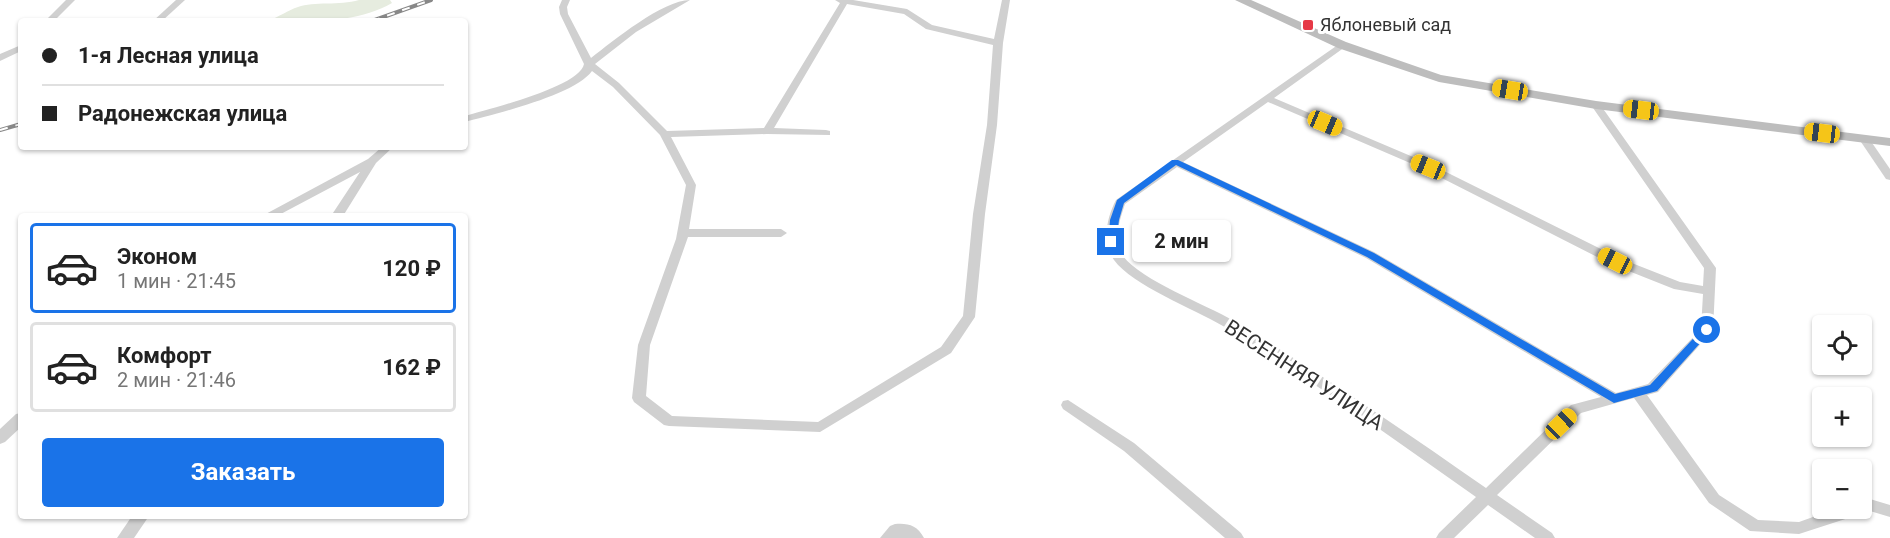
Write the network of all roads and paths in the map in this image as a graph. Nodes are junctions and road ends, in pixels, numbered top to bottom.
1 (71, 0) edge
2 (181, 0) edge
3 (686, 0) edge
4 (1006, 0) edge
5 (1240, 0) edge
6 (842, 1) edge
7 (565, 2) edge
8 (52, 18) edge
9 (160, 18) edge
10 (998, 43) junction
11 (1342, 45) junction
12 (18, 49) edge
13 (2, 57) edge
14 (590, 64) junction
15 (1266, 98) junction
16 (1596, 105) junction
17 (468, 118) edge
18 (767, 131) junction
19 (826, 133) dead end
20 (664, 134) junction
21 (1864, 139) junction
22 (1890, 142) edge
23 (385, 150) edge
24 (372, 161) junction
25 (1175, 162) junction
26 (1890, 177) edge
27 (274, 213) edge
28 (339, 213) edge
29 (682, 233) junction
30 (781, 233) dead end
31 (1709, 291) junction
32 (1638, 393) junction
33 (1614, 398) junction
34 (1068, 405) dead end
35 (18, 421) edge
36 (0, 438) edge
37 (1488, 496) junction
38 (1872, 505) edge
39 (1890, 511) edge
40 (139, 519) edge
41 (1826, 519) edge
42 (125, 538) edge
43 (888, 538) edge
44 (916, 538) edge
45 (1236, 538) edge
46 (1444, 538) edge
47 (1547, 538) edge

1 - 8 street
2 - 9 street
3 - 14 street
4 - 10 street
5 - 11 main road
6 - 10 street
6 - 18 street
7 - 14 street
10 - 29 street
11 - 15 street
11 - 16 main road
12 - 13 street
14 - 17 street
14 - 20 street
15 - 25 street
15 - 31 street
16 - 21 main road
16 - 31 street
18 - 19 street
18 - 20 street
20 - 29 street
21 - 22 main road
21 - 26 street
23 - 24 street
24 - 27 street
24 - 28 street
25 - 33 street
25 - 37 street, ВЕСЕННЯЯ УЛИЦА
29 - 30 street
31 - 32 street
32 - 33 street
32 - 41 street
33 - 37 street
34 - 45 street
35 - 36 street
37 - 46 street
37 - 47 street, ВЕСЕННЯЯ УЛИЦА
38 - 39 street
40 - 42 street
43 - 44 street

